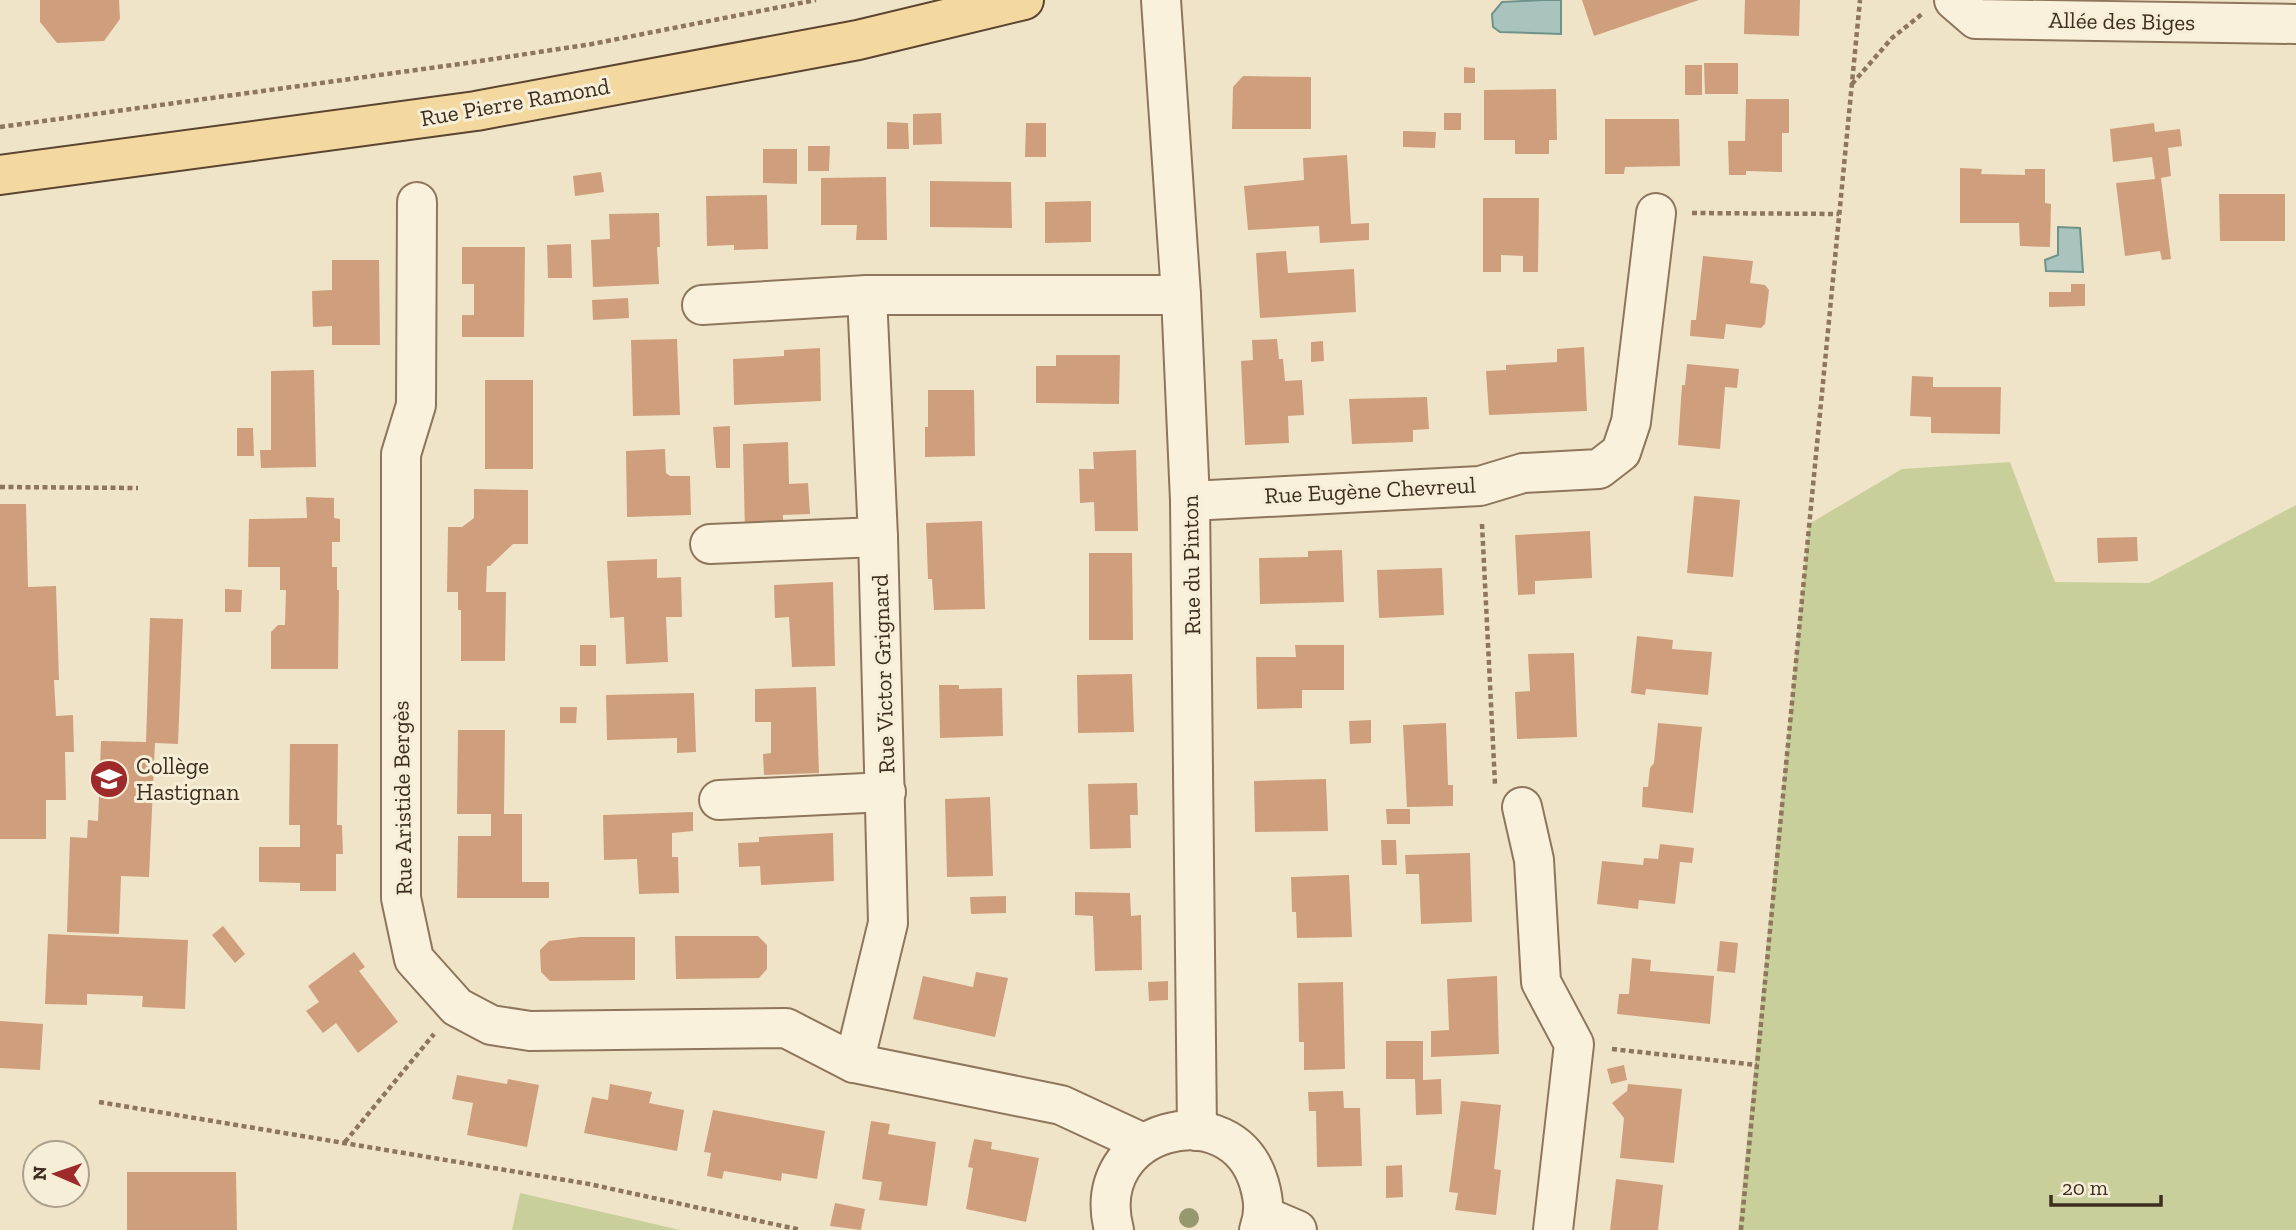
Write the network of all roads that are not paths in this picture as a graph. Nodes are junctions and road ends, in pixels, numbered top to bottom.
1 (1161, 0) edge
2 (1015, 1) edge
3 (1942, 4) edge
4 (2296, 24) edge
5 (0, 175) edge
6 (417, 202) dead end
7 (1656, 213) road end
8 (867, 295) junction
9 (1181, 295) junction
10 (702, 305) dead end
11 (1190, 500) junction
12 (878, 537) junction
13 (710, 544) dead end
14 (886, 792) junction
15 (719, 800) dead end
16 (1522, 807) road end
17 (854, 1063) junction
18 (1197, 1130) junction
19 (1143, 1143) junction
20 (1273, 1226) edge
21 (1114, 1230) edge
22 (1553, 1230) edge

1 - 9 street, Rue du Pinton
2 - 5 main road, Rue Pierre Ramond
3 - 4 street, Allée des Biges
6 - 17 street, Rue Aristide Bergès
7 - 11 street, Rue Eugène Chevreul
8 - 9 street
8 - 10 street
8 - 12 street, Rue Victor Grignard
9 - 11 street, Rue du Pinton
11 - 18 street, Rue du Pinton
12 - 13 street
12 - 14 street, Rue Victor Grignard
14 - 15 street
14 - 17 street, Rue Victor Grignard
16 - 22 street
17 - 19 street
18 - 19 street
18 - 20 street
19 - 21 street

